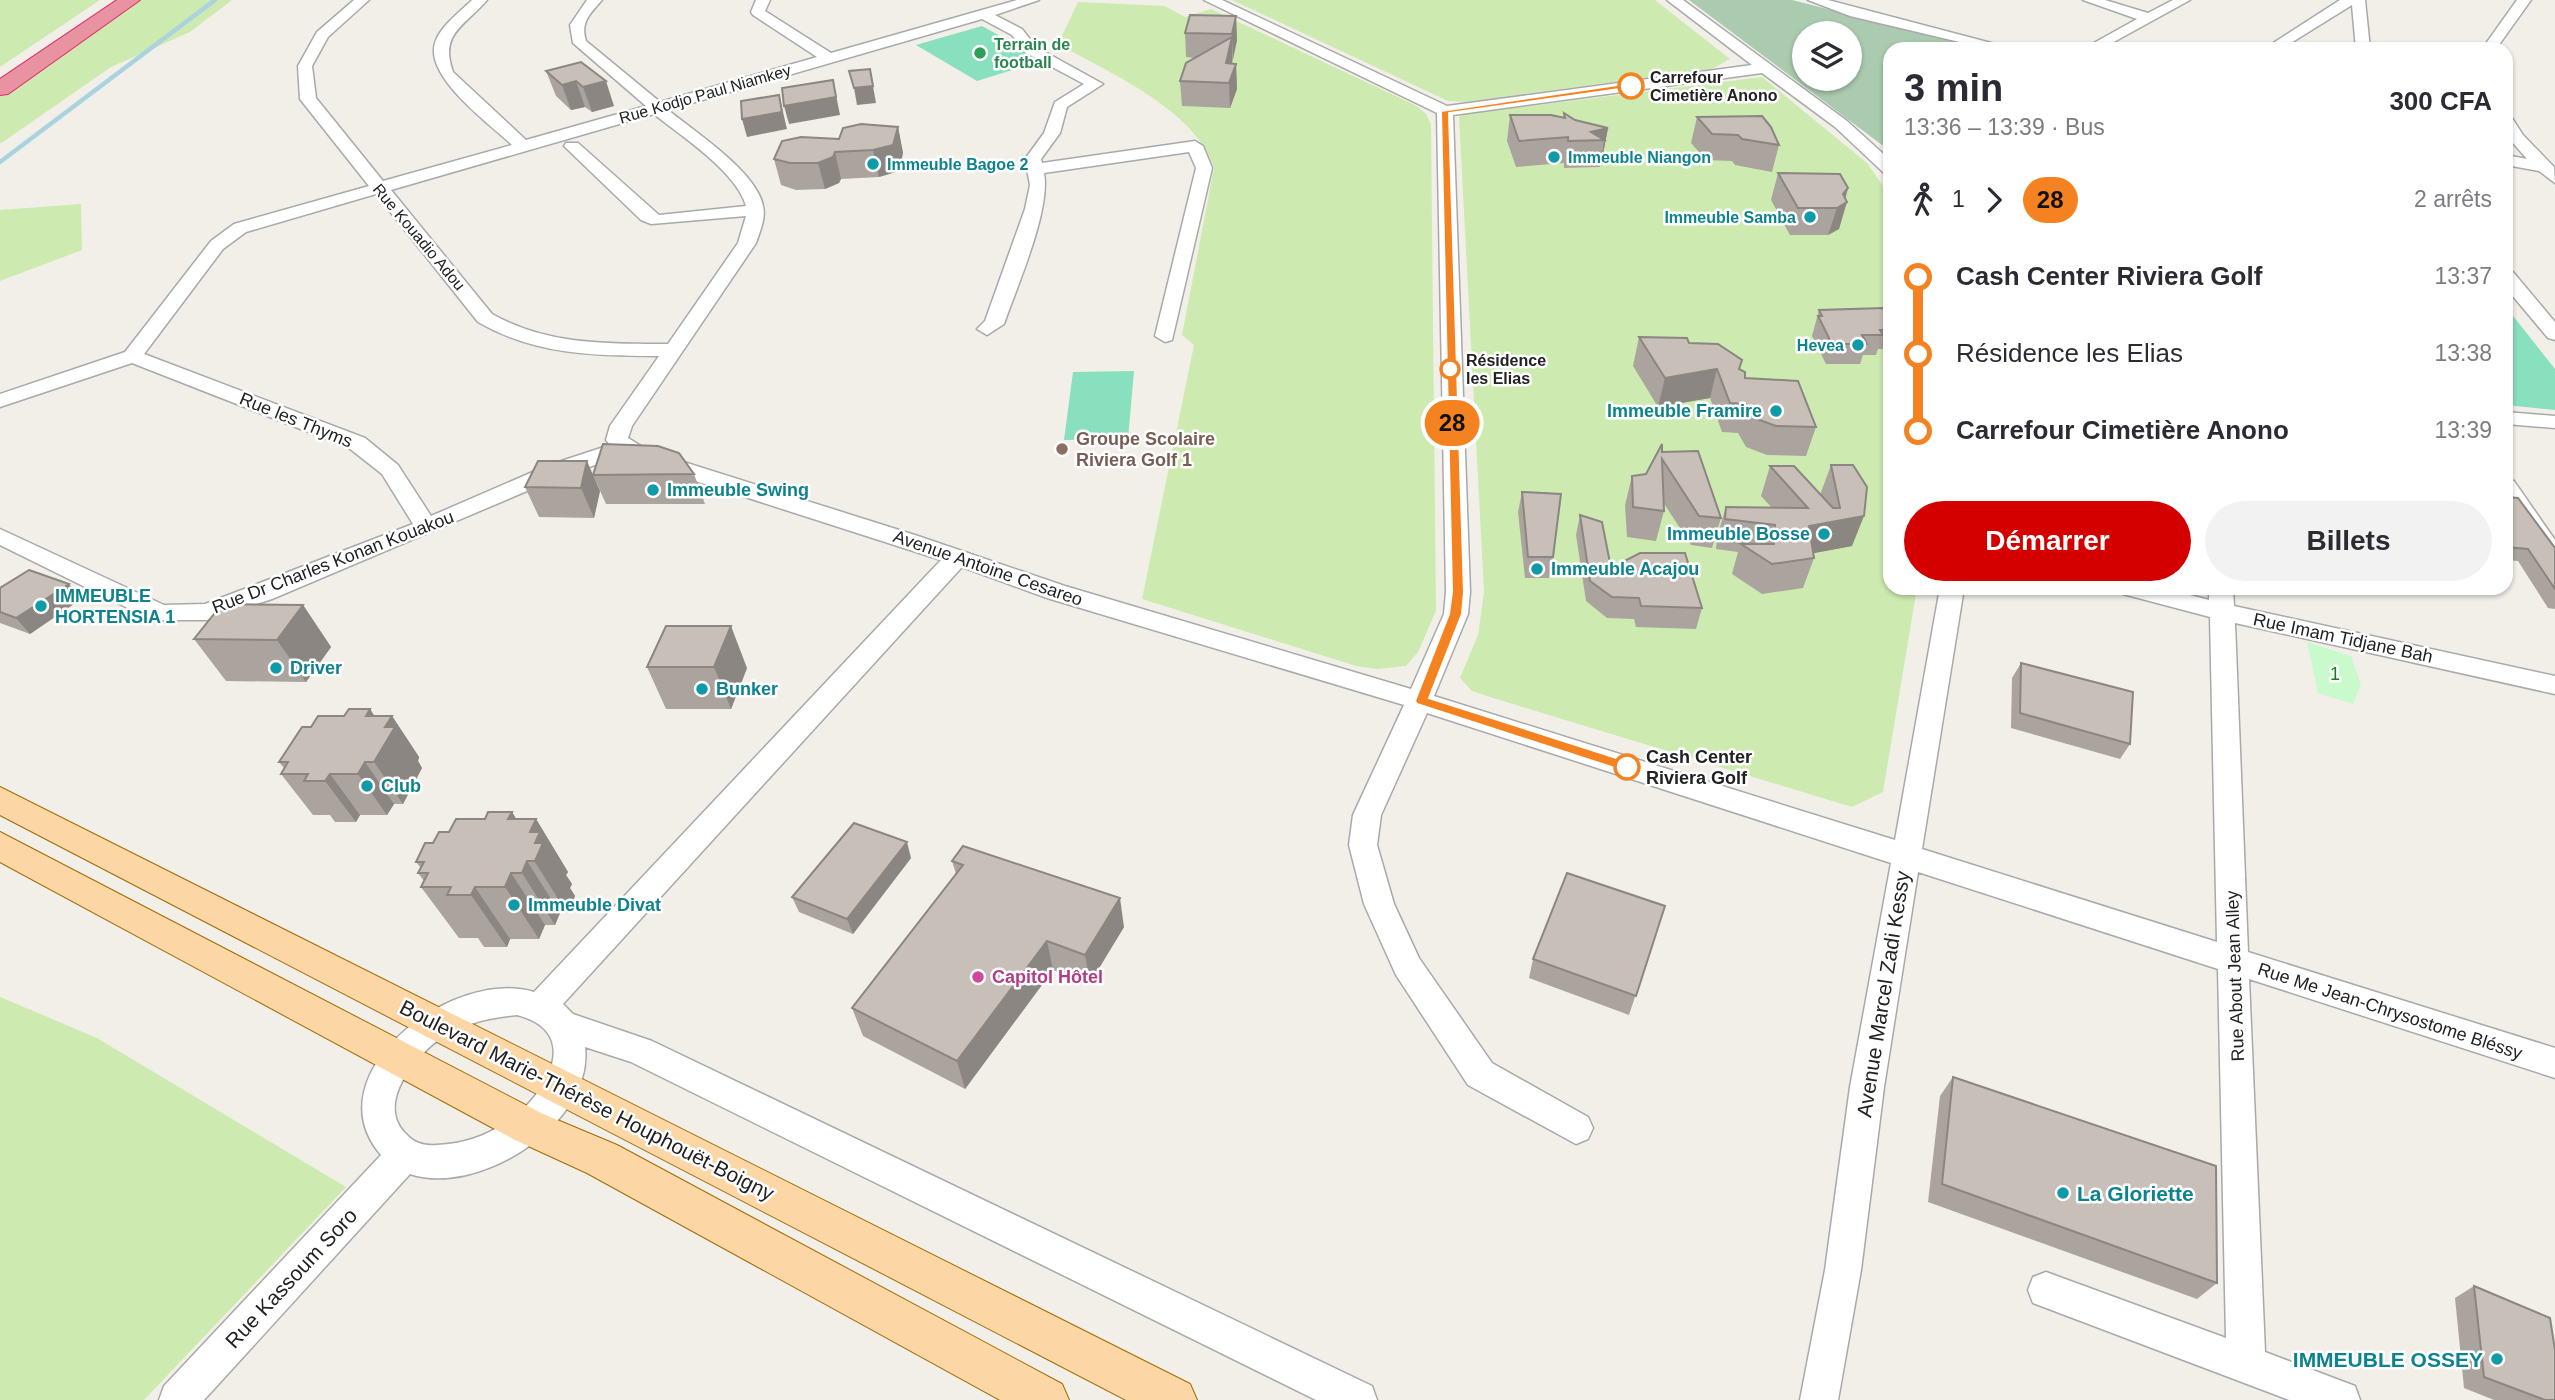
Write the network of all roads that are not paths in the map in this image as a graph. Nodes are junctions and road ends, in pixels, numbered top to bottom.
1 (114, 0) edge
2 (130, 0) edge
3 (362, 0) edge
4 (480, 0) edge
5 (595, 0) edge
6 (763, 0) edge
7 (1032, 0) edge
8 (1211, 0) edge
9 (1674, 0) edge
10 (1815, 0) edge
11 (2090, 0) edge
12 (2183, 0) edge
13 (2350, 0) edge
14 (2358, 0) edge
15 (2524, 0) edge
16 (1870, 4) dead end
17 (1850, 12) junction
18 (983, 14) junction
19 (2150, 18) junction
20 (1977, 42) edge
21 (2104, 42) edge
22 (2283, 42) edge
23 (2362, 42) edge
24 (2493, 42) edge
25 (828, 58) junction
26 (1763, 68) junction
27 (0, 77) edge
28 (0, 89) edge
29 (656, 107) junction
30 (1445, 111) junction
31 (2513, 133) edge
32 (523, 146) junction
33 (572, 146) dead end
34 (2513, 162) edge
35 (1883, 163) edge
36 (1034, 169) junction
37 (2551, 171) edge
38 (378, 188) junction
39 (756, 210) junction
40 (2513, 284) edge
41 (987, 330) dead end
42 (2555, 334) edge
43 (1165, 336) dead end
44 (674, 350) junction
45 (132, 355) junction
46 (0, 401) edge
47 (2513, 419) edge
48 (2555, 422) edge
49 (630, 446) junction
50 (2513, 496) edge
51 (426, 527) junction
52 (0, 536) edge
53 (957, 558) junction
54 (2555, 558) edge
55 (1951, 595) edge
56 (2184, 595) edge
57 (2222, 600) edge
58 (2555, 685) edge
59 (1421, 701) junction
60 (0, 800) edge
61 (0, 846) edge
62 (1906, 855) junction
63 (2235, 961) junction
64 (552, 1016) junction
65 (436, 1023) junction
66 (398, 1058) junction
67 (2555, 1063) edge
68 (562, 1087) junction
69 (529, 1127) junction
70 (1576, 1128) dead end
71 (404, 1155) junction
72 (2046, 1290) dead end
73 (2246, 1365) junction
74 (178, 1400) edge
75 (1046, 1400) edge
76 (1174, 1400) edge
77 (1358, 1400) edge
78 (1819, 1400) edge
79 (2341, 1400) edge

1 - 27 highway
2 - 28 highway
3 - 38 street, Rue Kouadio Adou
4 - 32 street
5 - 29 street
6 - 25 street
7 - 18 street, Rue Kodjo Paul Niamkey
8 - 30 street
9 - 26 street
10 - 17 street
11 - 19 street
12 - 19 street
13 - 22 street
14 - 23 street
15 - 24 street
16 - 17 street
17 - 20 street
18 - 25 street, Rue Kodjo Paul Niamkey
18 - 36 street
19 - 21 street
25 - 29 street, Rue Kodjo Paul Niamkey
26 - 30 street
26 - 35 street
29 - 32 street, Rue Kodjo Paul Niamkey
29 - 39 street
30 - 59 street
31 - 37 street
32 - 38 street, Rue Kodjo Paul Niamkey
33 - 39 street
34 - 37 street
36 - 41 street
36 - 43 street
38 - 44 street, Rue Kouadio Adou
38 - 45 street
39 - 44 street
40 - 42 street
44 - 49 street
45 - 46 street
45 - 51 street, Rue les Thyms
47 - 48 street
49 - 51 street, Rue Dr Charles Konan Kouakou
49 - 53 street, Avenue Antoine Cesareo
50 - 54 street
51 - 52 street, Rue Dr Charles Konan Kouakou
53 - 59 street, Avenue Antoine Cesareo
53 - 64 street
55 - 62 street, Avenue Marcel Zadi Kessy
56 - 57 street, Rue Imam Tidjane Bah
57 - 58 street, Rue Imam Tidjane Bah
57 - 63 street, Rue About Jean Alley
59 - 62 street, Avenue Antoine Cesareo
59 - 70 street
60 - 65 main road, Boulevard Marie-Thérèse Houphouët-Boigny
61 - 66 main road
62 - 63 street, Rue Me Jean-Chrysostome Bléssy
62 - 78 street, Avenue Marcel Zadi Kessy
63 - 67 street, Rue Me Jean-Chrysostome Bléssy
63 - 73 street, Rue About Jean Alley
64 - 65 street
64 - 68 street
64 - 77 street
65 - 66 street
65 - 68 main road, Boulevard Marie-Thérèse Houphouët-Boigny
66 - 69 main road
66 - 71 street
68 - 69 street
68 - 76 main road, Boulevard Marie-Thérèse Houphouët-Boigny
69 - 71 street
69 - 75 main road
71 - 74 street, Rue Kassoum Soro
72 - 73 street
73 - 79 street

